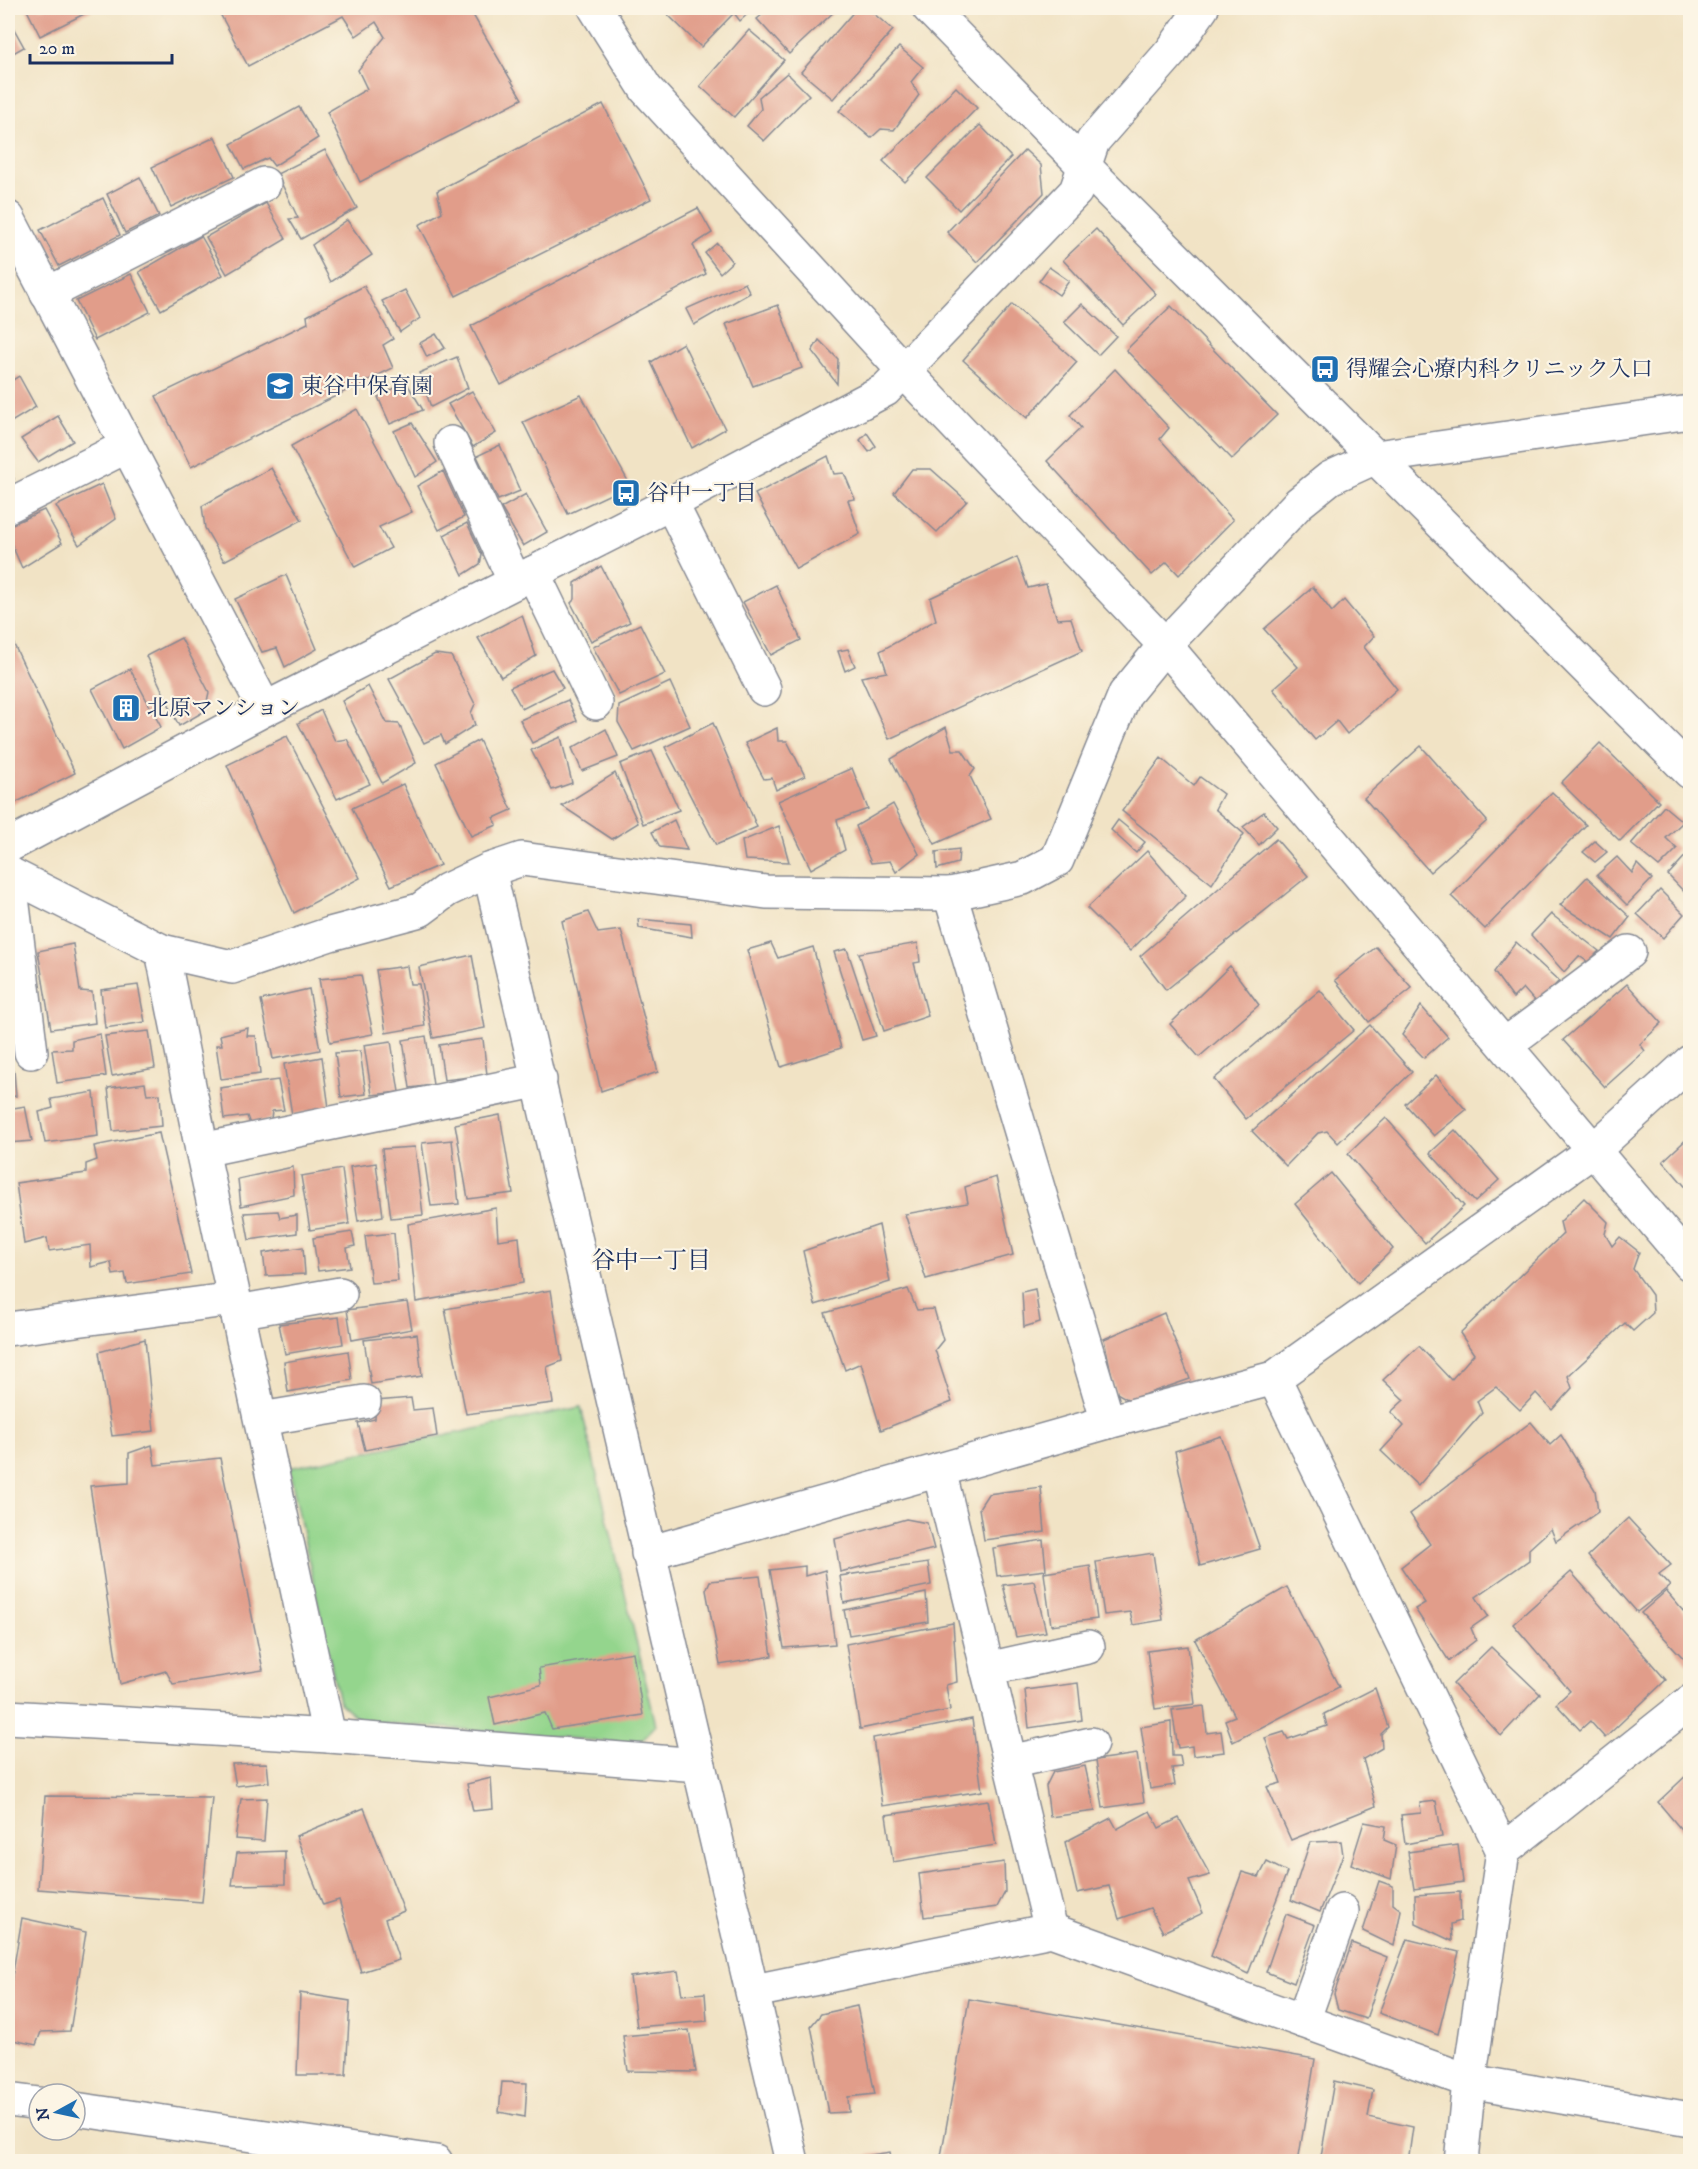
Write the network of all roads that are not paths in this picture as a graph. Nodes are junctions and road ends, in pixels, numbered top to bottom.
1 (596, 8) edge
2 (929, 8) edge
3 (1202, 8) edge
4 (1085, 167) junction
5 (264, 184) dead end
6 (8, 219) edge
7 (47, 294) junction
8 (904, 371) junction
9 (1690, 412) edge
10 (451, 443) dead end
11 (127, 446) junction
12 (1376, 457) junction
13 (670, 503) junction
14 (8, 506) edge
15 (524, 577) junction
16 (1165, 645) junction
17 (764, 689) dead end
18 (596, 703) dead end
19 (265, 709) junction
20 (1690, 772) edge
21 (8, 864) edge
22 (489, 870) junction
23 (950, 894) junction
24 (162, 951) junction
25 (1629, 952) dead end
26 (1506, 1044) junction
27 (31, 1052) dead end
28 (1690, 1062) edge
29 (540, 1080) junction
30 (1594, 1149) junction
31 (202, 1150) junction
32 (1690, 1264) edge
33 (340, 1294) dead end
34 (235, 1305) junction
35 (8, 1329) edge
36 (1274, 1378) junction
37 (364, 1402) dead end
38 (261, 1419) junction
39 (1108, 1422) junction
40 (939, 1470) junction
41 (648, 1553) junction
42 (1088, 1647) dead end
43 (987, 1669) junction
44 (1690, 1702) edge
45 (8, 1717) edge
46 (329, 1736) junction
47 (1091, 1744) dead end
48 (1010, 1762) junction
49 (699, 1765) junction
50 (1503, 1851) junction
51 (1342, 1911) dead end
52 (1051, 1930) junction
53 (754, 1991) junction
54 (1303, 2021) junction
55 (1469, 2081) junction
56 (8, 2100) edge
57 (27, 2102) edge
58 (87, 2111) edge
59 (1690, 2119) edge
60 (430, 2161) edge
61 (792, 2162) edge
62 (1461, 2162) edge

1 - 8 street
2 - 4 street
3 - 4 street
4 - 8 street
4 - 12 street
5 - 7 street
6 - 7 street
7 - 11 street
8 - 13 street
8 - 16 street
9 - 12 street
10 - 15 street
11 - 14 street
11 - 19 street
12 - 16 street
12 - 20 street
13 - 15 street
13 - 17 street
15 - 18 street
15 - 19 street
16 - 23 street
16 - 26 street
19 - 21 street
21 - 24 street
21 - 27 street
22 - 23 street
22 - 24 street
22 - 29 street
23 - 39 street
24 - 31 street
25 - 26 street
26 - 30 street
28 - 30 street
29 - 31 street
29 - 41 street
30 - 32 street
30 - 36 street
31 - 34 street
33 - 34 street
34 - 35 street
34 - 38 street
36 - 39 street
36 - 50 street
37 - 38 street
38 - 46 street
39 - 40 street
40 - 41 street
40 - 43 street
41 - 49 street
42 - 43 street
43 - 48 street
44 - 50 street
45 - 46 street
46 - 49 street
47 - 48 street
48 - 52 street
49 - 53 street
50 - 55 street
51 - 54 street
52 - 53 street
52 - 54 street
53 - 61 street
54 - 55 street
55 - 59 street
55 - 62 street
56 - 57 street
58 - 60 street

